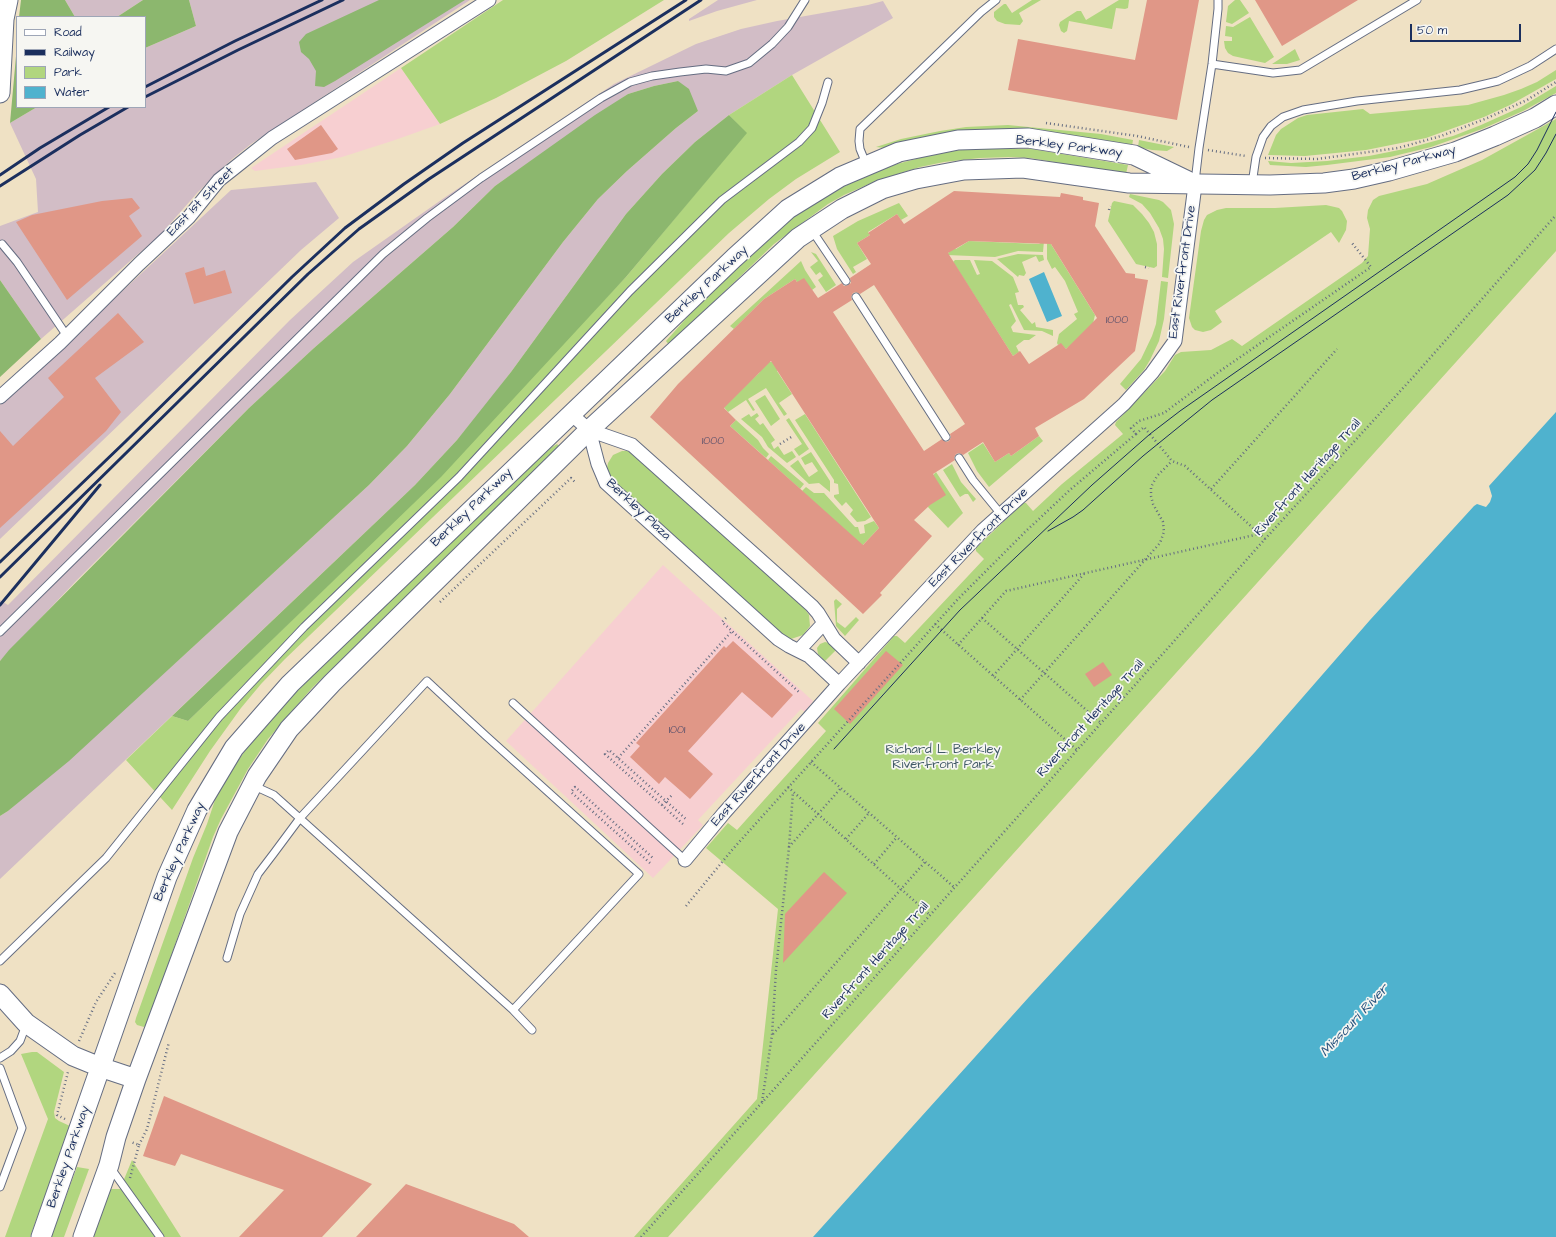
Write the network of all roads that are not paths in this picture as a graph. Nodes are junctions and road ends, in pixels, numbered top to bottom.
1 (8, 0) edge
2 (488, 0) edge
3 (804, 0) edge
4 (996, 0) edge
5 (1218, 0) edge
6 (1417, 0) edge
7 (1556, 49) edge
8 (1212, 64) junction
9 (828, 82) dead end
10 (0, 93) edge
11 (1556, 105) edge
12 (867, 166) junction
13 (1195, 185) junction
14 (1252, 185) junction
15 (811, 229) junction
16 (2, 244) dead end
17 (846, 281) dead end
18 (856, 297) dead end
19 (67, 336) junction
20 (0, 397) edge
21 (571, 414) junction
22 (589, 430) junction
23 (946, 437) dead end
24 (959, 458) dead end
25 (1000, 513) junction
26 (824, 623) junction
27 (0, 632) edge
28 (799, 650) junction
29 (859, 663) junction
30 (839, 684) junction
31 (513, 703) dead end
32 (252, 785) junction
33 (300, 818) junction
34 (685, 860) joint
35 (227, 958) dead end
36 (0, 961) edge
37 (0, 994) edge
38 (513, 1010) junction
39 (26, 1023) junction
40 (532, 1030) dead end
41 (0, 1058) edge
42 (0, 1068) edge
43 (100, 1068) junction
44 (136, 1079) junction
45 (109, 1165) junction
46 (1, 1181) edge
47 (41, 1237) edge
48 (83, 1237) edge
49 (160, 1237) edge

1 - 10 main road
2 - 19 street, East 1st Street
3 - 27 lane
4 - 12 lane
5 - 8 lane
6 - 8 lane
7 - 14 lane
8 - 13 lane
9 - 36 lane
11 - 14 main road, Berkley Parkway
12 - 13 main road, Berkley Parkway
12 - 21 main road, Berkley Parkway
13 - 14 main road, Berkley Parkway
13 - 15 main road, Berkley Parkway
13 - 25 street, East Riverfront Drive
15 - 17 lane
15 - 22 main road, Berkley Parkway
16 - 19 lane
18 - 23 lane
19 - 20 street, East 1st Street
21 - 22 street
21 - 43 main road, Berkley Parkway
22 - 26 street
22 - 28 street, Berkley Plaza
22 - 32 main road, Berkley Parkway
24 - 25 lane
25 - 29 street, East Riverfront Drive
26 - 28 street
26 - 29 street
28 - 30 street, Berkley Plaza
29 - 30 street, East Riverfront Drive
30 - 34 street, East Riverfront Drive
31 - 34 lane
32 - 33 lane
32 - 44 main road, Berkley Parkway
33 - 35 lane
33 - 38 lane
33 - 38 lane
37 - 39 main road
38 - 40 lane
39 - 41 lane
39 - 43 main road
42 - 46 lane
43 - 44 main road
43 - 47 main road, Berkley Parkway
44 - 45 main road, Berkley Parkway
45 - 48 main road, Berkley Parkway
45 - 49 lane

